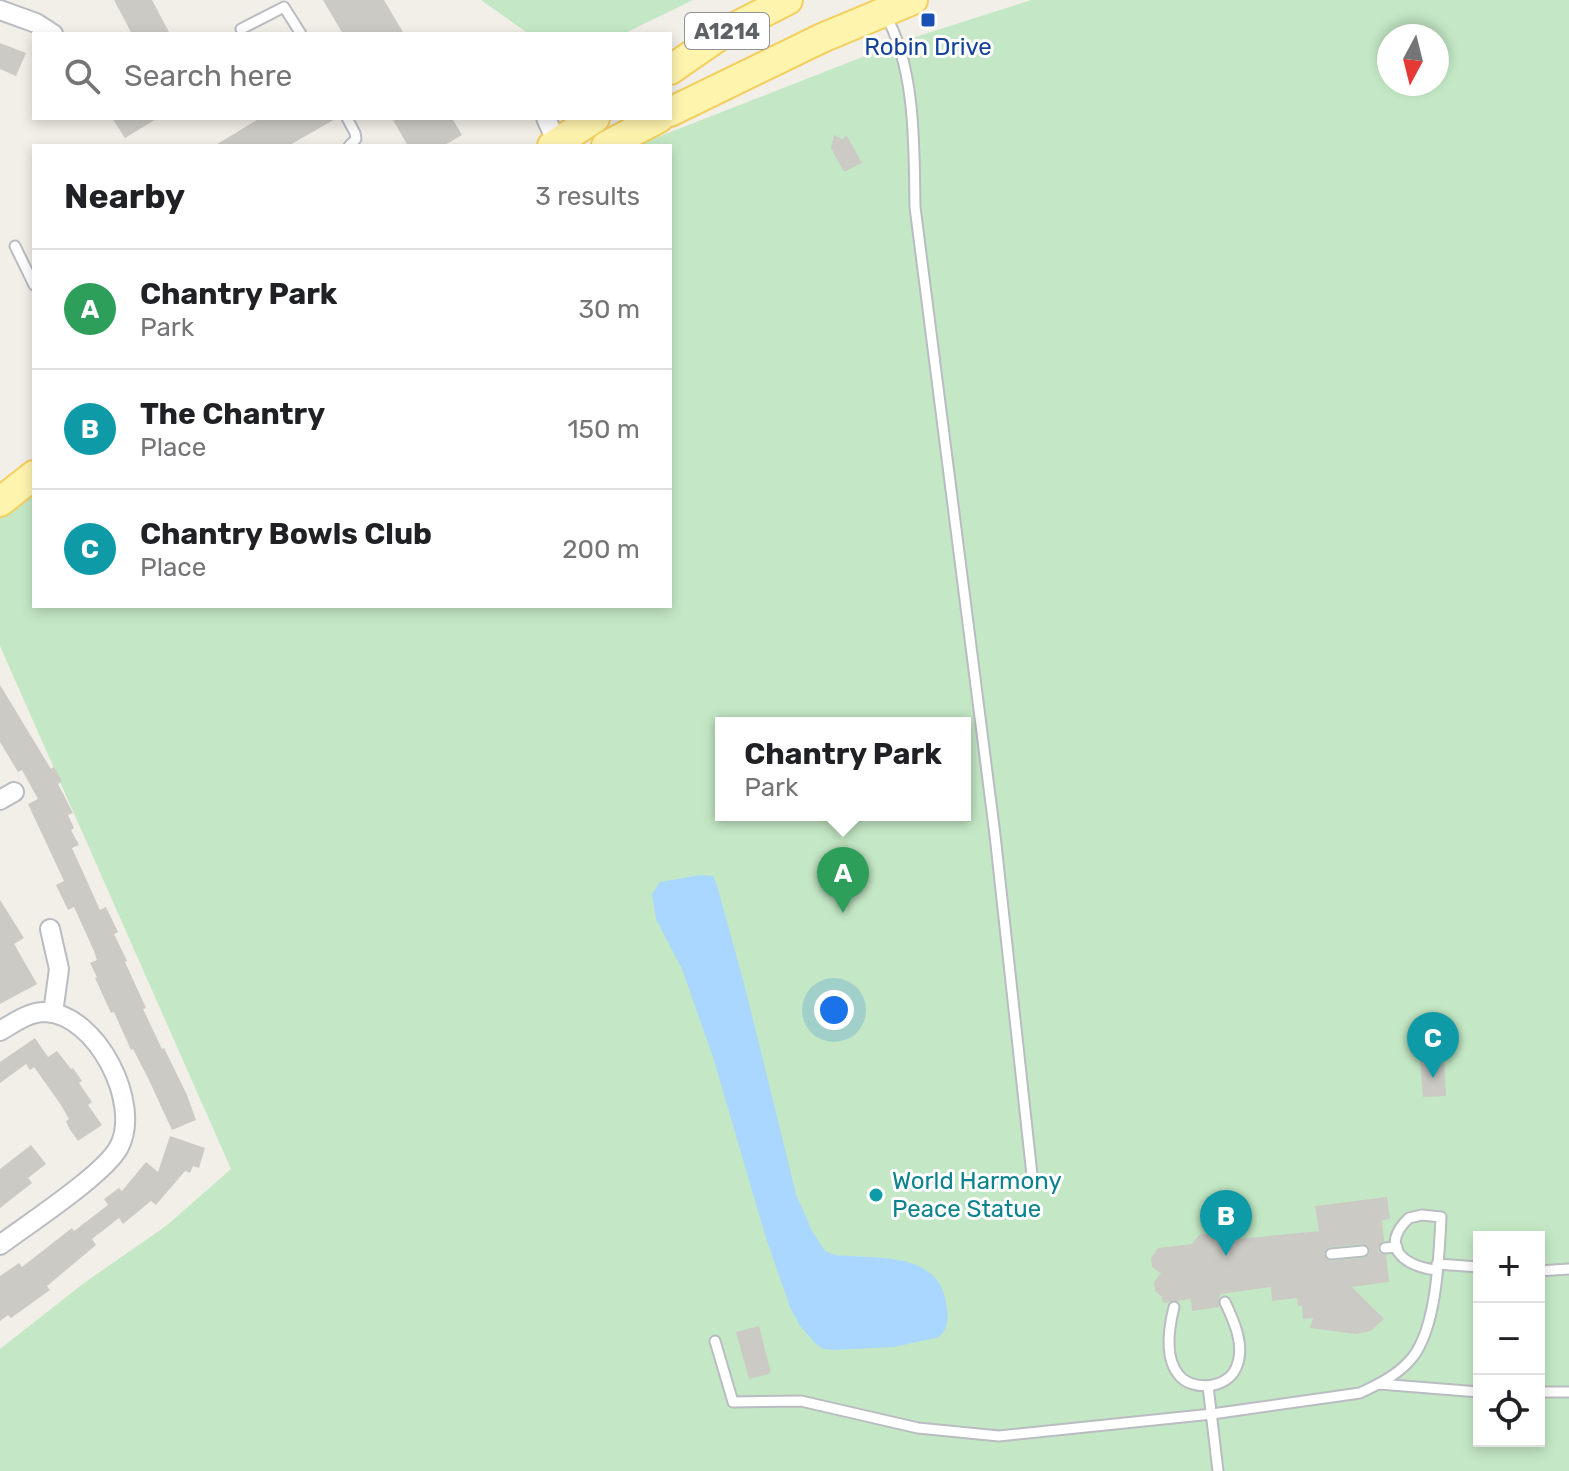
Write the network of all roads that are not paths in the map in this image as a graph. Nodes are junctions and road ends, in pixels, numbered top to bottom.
1 (788, 0) edge
2 (913, 0) edge
3 (0, 10) edge
4 (884, 11) junction
5 (241, 29) dead end
6 (50, 32) edge
7 (300, 32) edge
8 (672, 69) edge
9 (672, 111) edge
10 (348, 120) edge
11 (590, 120) edge
12 (655, 120) edge
13 (552, 136) edge
14 (351, 144) edge
15 (610, 144) edge
16 (15, 246) dead end
17 (32, 281) edge
18 (32, 477) edge
19 (0, 502) edge
20 (50, 929) dead end
21 (53, 1013) junction
22 (0, 1031) edge
23 (1032, 1175) dead end
24 (0, 1245) edge
25 (1397, 1247) junction
26 (1385, 1248) dead end
27 (1363, 1251) dead end
28 (1331, 1254) dead end
29 (1436, 1267) junction
30 (1473, 1267) edge
31 (1569, 1269) edge
32 (1545, 1271) edge
33 (1225, 1302) dead end
34 (1174, 1307) dead end
35 (715, 1341) dead end
36 (1379, 1384) junction
37 (1208, 1386) junction
38 (1473, 1392) edge
39 (1545, 1392) edge
40 (1569, 1392) edge
41 (1212, 1414) junction
42 (1218, 1471) edge

1 - 8 main road, A1214
2 - 4 main road, A1214
3 - 6 street
4 - 9 main road, A1214
4 - 23 lane
5 - 7 lane
10 - 14 lane
11 - 13 main road
12 - 15 main road
16 - 17 lane
18 - 19 main road
20 - 21 street
21 - 22 street
21 - 24 street
25 - 26 lane
25 - 29 lane
25 - 29 lane
27 - 28 lane
29 - 30 lane
29 - 36 lane
31 - 32 lane
33 - 37 lane
34 - 37 lane
35 - 41 lane
36 - 38 lane
36 - 41 lane
37 - 41 lane
39 - 40 lane
41 - 42 lane

